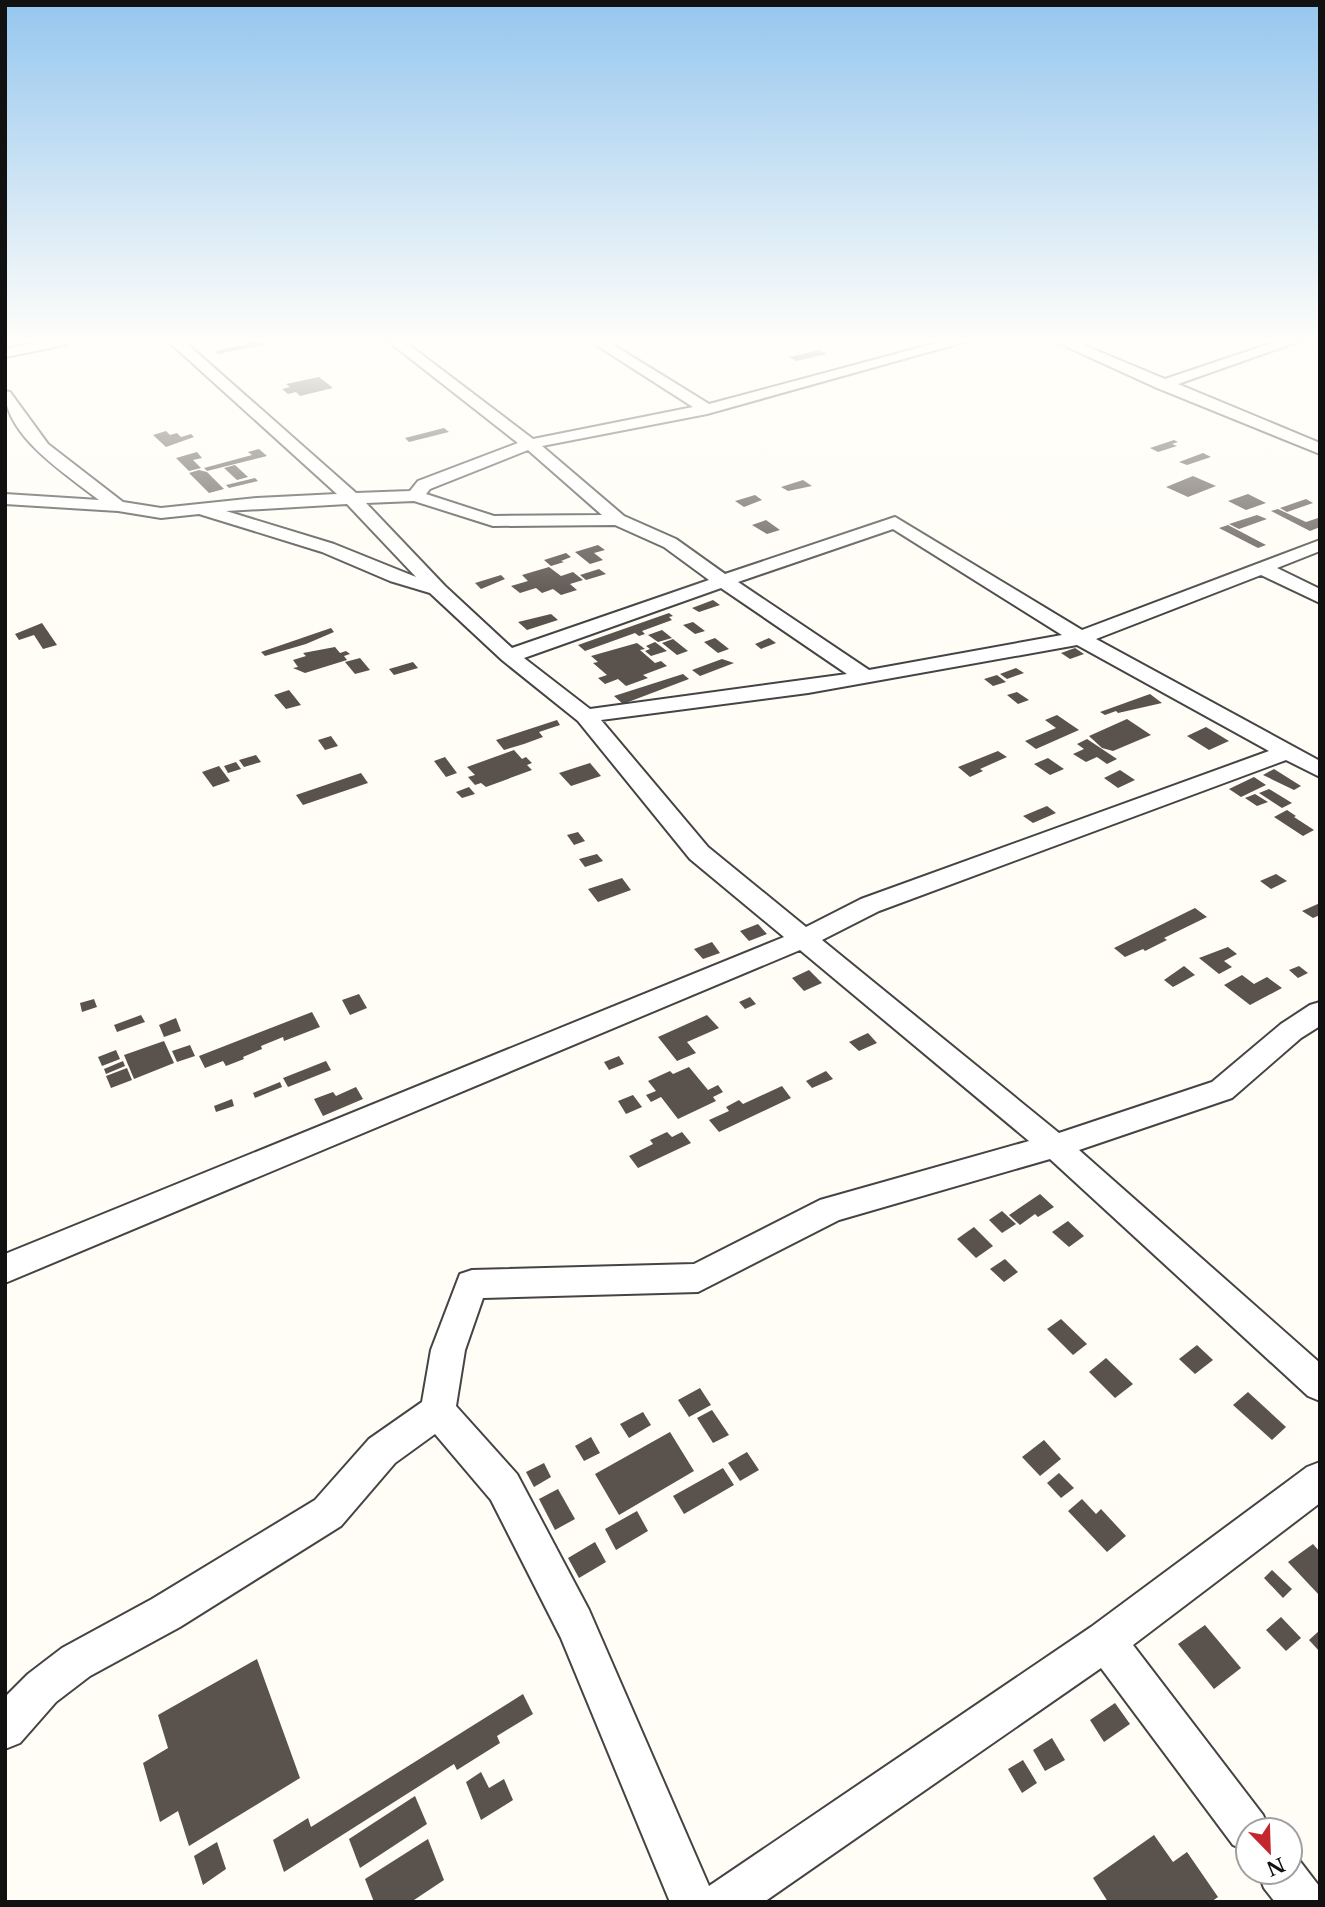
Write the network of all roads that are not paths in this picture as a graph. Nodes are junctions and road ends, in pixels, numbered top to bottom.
1 (29, 430) edge
2 (275, 430) edge
3 (512, 430) edge
4 (601, 430) edge
5 (1273, 430) edge
6 (530, 444) junction
7 (1320, 449) edge
8 (415, 496) junction
9 (351, 498) junction
10 (5, 499) edge
11 (118, 506) junction
12 (204, 510) junction
13 (618, 520) junction
14 (1320, 545) edge
15 (1262, 568) junction
16 (723, 582) junction
17 (437, 589) junction
18 (1320, 597) edge
19 (1080, 638) junction
20 (509, 656) junction
21 (866, 677) junction
22 (586, 716) junction
23 (1287, 752) junction
24 (1320, 770) edge
25 (805, 938) junction
26 (1320, 1012) edge
27 (1055, 1146) junction
28 (5, 1269) edge
29 (1320, 1385) edge
30 (438, 1411) junction
31 (1320, 1480) edge
32 (1105, 1641) junction
33 (5, 1728) edge
34 (1237, 1816) edge
35 (1291, 1886) edge
36 (693, 1902) edge
37 (725, 1902) edge
38 (1303, 1902) edge

1 - 11 street
2 - 9 street
3 - 6 street
4 - 6 street
5 - 7 street
6 - 8 street
6 - 13 street
8 - 9 street
8 - 13 street
9 - 12 street
9 - 17 street
10 - 11 street
11 - 12 street
12 - 17 street
13 - 16 street
14 - 15 street
15 - 18 street
15 - 19 street
16 - 19 street
16 - 20 street
16 - 21 street
17 - 20 street
19 - 21 street
19 - 23 street
20 - 22 street
21 - 22 street
22 - 25 street
23 - 24 street
23 - 25 street
25 - 27 street
25 - 28 street
26 - 27 street
27 - 29 street
27 - 30 street
30 - 33 street
30 - 36 street
31 - 32 street
32 - 34 street
32 - 37 street
35 - 38 street

